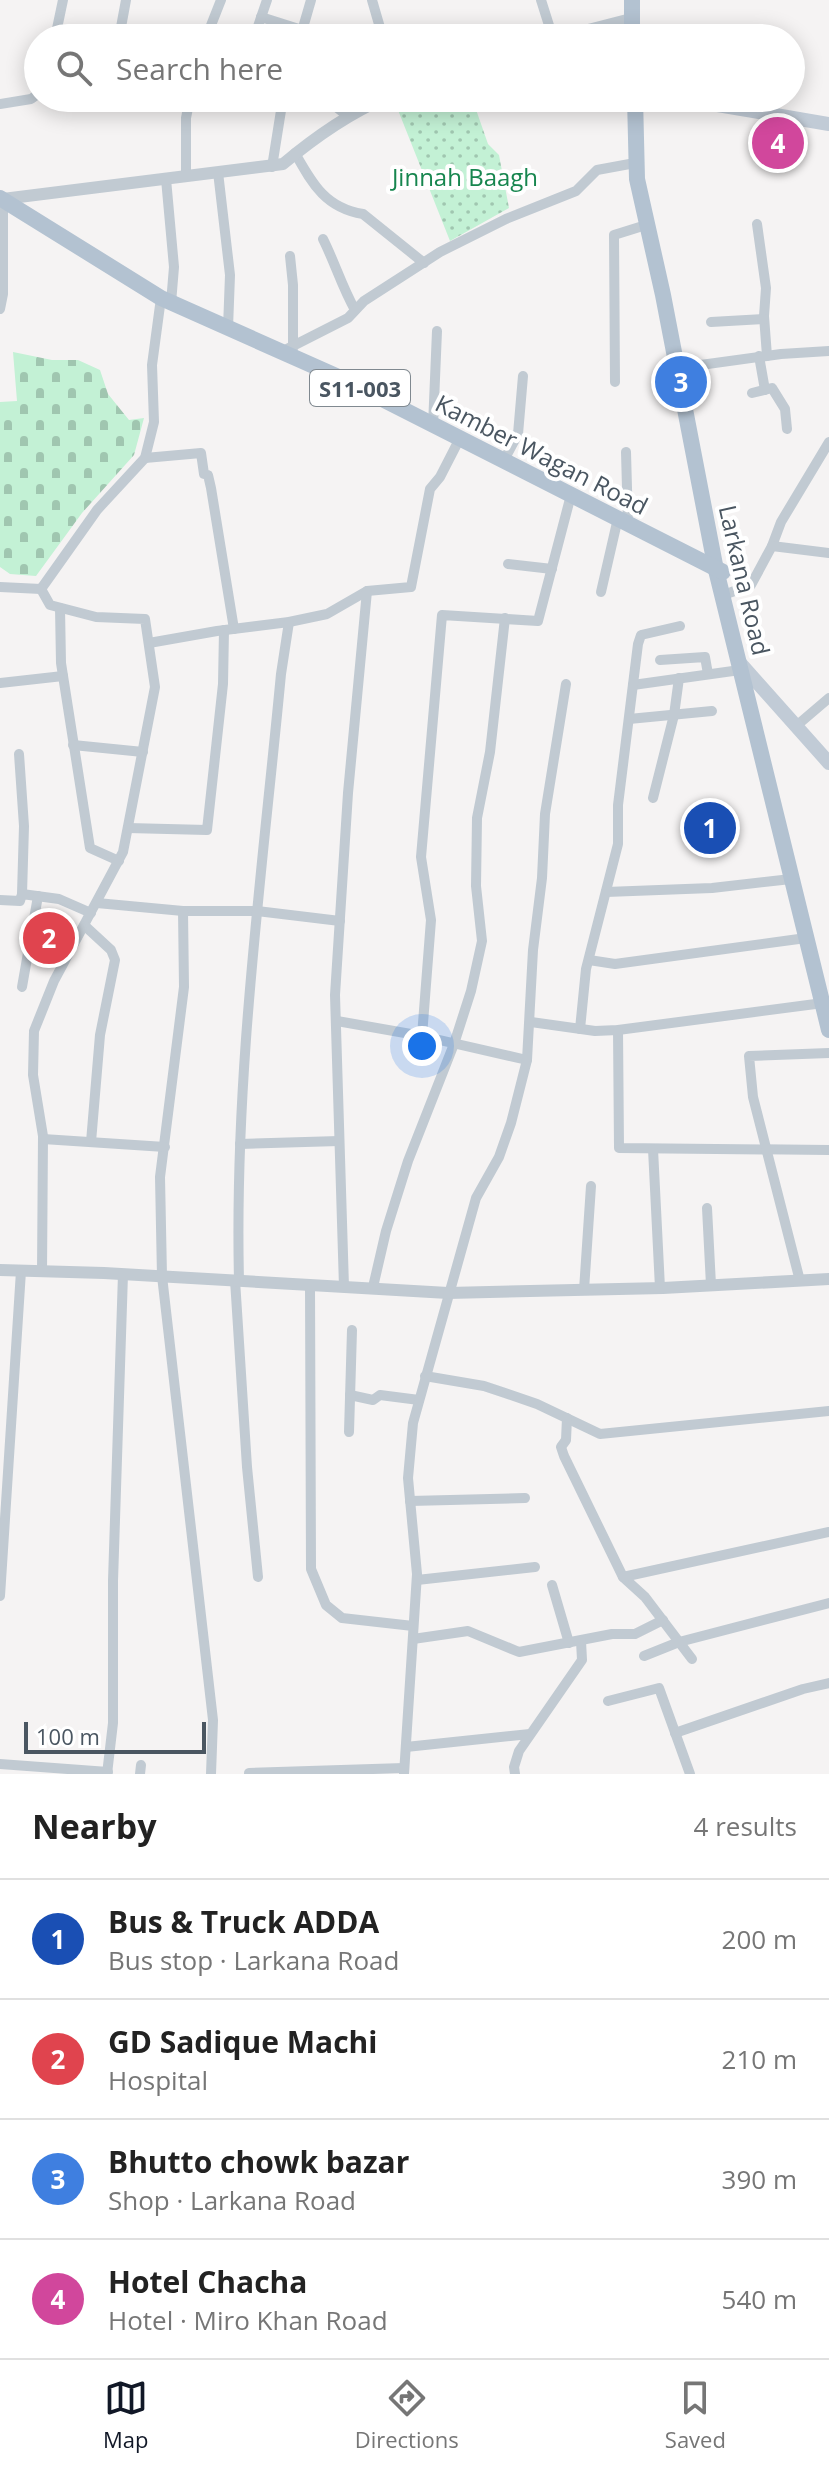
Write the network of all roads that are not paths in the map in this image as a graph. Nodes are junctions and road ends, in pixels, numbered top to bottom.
1 (63, 0) edge
2 (126, 0) edge
3 (221, 0) edge
4 (267, 0) edge
5 (311, 0) edge
6 (372, 0) edge
7 (541, 0) edge
8 (632, 0) edge
9 (261, 17) junction
10 (631, 19) junction
11 (58, 24) edge
12 (122, 24) edge
13 (212, 24) edge
14 (259, 24) edge
15 (277, 24) edge
16 (304, 24) edge
17 (379, 24) edge
18 (550, 24) edge
19 (611, 24) edge
20 (631, 24) edge
21 (24, 100) edge
22 (0, 104) edge
23 (189, 112) edge
24 (281, 112) edge
25 (343, 112) edge
26 (358, 112) edge
27 (635, 112) edge
28 (758, 112) edge
29 (349, 117) junction
30 (829, 124) edge
31 (635, 136) junction
32 (295, 153) junction
33 (635, 163) junction
34 (272, 167) junction
35 (218, 172) junction
36 (186, 176) junction
37 (166, 179) junction
38 (2, 198) edge
39 (757, 224) dead end
40 (646, 225) junction
41 (323, 239) dead end
42 (290, 256) dead end
43 (424, 263) junction
44 (166, 300) junction
45 (0, 309) edge
46 (355, 310) junction
47 (764, 319) junction
48 (711, 322) dead end
49 (228, 328) junction
50 (437, 331) dead end
51 (288, 350) junction
52 (829, 351) edge
53 (763, 356) junction
54 (686, 367) junction
55 (523, 376) dead end
56 (615, 382) dead end
57 (765, 390) junction
58 (752, 393) dead end
59 (433, 426) junction
60 (787, 429) dead end
61 (459, 440) junction
62 (829, 442) edge
63 (626, 452) dead end
64 (145, 458) junction
65 (503, 462) junction
66 (571, 495) junction
67 (623, 521) junction
68 (772, 546) junction
69 (829, 553) edge
70 (508, 564) dead end
71 (552, 569) junction
72 (720, 571) junction
73 (0, 587) edge
74 (41, 589) junction
75 (367, 591) junction
76 (601, 592) dead end
77 (729, 593) junction
78 (60, 608) junction
79 (505, 618) junction
80 (289, 622) junction
81 (680, 626) dead end
82 (229, 630) junction
83 (149, 643) junction
84 (660, 660) dead end
85 (743, 669) junction
86 (708, 674) junction
87 (63, 676) junction
88 (679, 678) junction
89 (0, 683) edge
90 (566, 684) dead end
91 (633, 685) junction
92 (829, 698) edge
93 (712, 711) dead end
94 (674, 715) junction
95 (629, 719) junction
96 (795, 727) junction
97 (73, 745) junction
98 (143, 752) junction
99 (19, 754) dead end
100 (829, 763) edge
101 (653, 798) dead end
102 (780, 812) junction
103 (128, 828) junction
104 (119, 861) junction
105 (791, 879) junction
106 (606, 892) junction
107 (22, 894) junction
108 (38, 896) junction
109 (0, 900) edge
110 (97, 903) junction
111 (183, 911) junction
112 (257, 911) junction
113 (91, 913) junction
114 (340, 921) junction
115 (85, 926) junction
116 (806, 938) junction
117 (589, 960) junction
118 (22, 987) dead end
119 (826, 995) edge
120 (337, 1021) junction
121 (531, 1022) junction
122 (580, 1029) junction
123 (618, 1030) junction
124 (829, 1030) edge
125 (422, 1036) junction
126 (454, 1044) junction
127 (829, 1053) edge
128 (527, 1060) junction
129 (43, 1139) junction
130 (339, 1141) junction
131 (91, 1142) junction
132 (240, 1144) junction
133 (165, 1147) junction
134 (653, 1149) junction
135 (768, 1150) junction
136 (829, 1150) edge
137 (591, 1186) dead end
138 (707, 1208) dead end
139 (0, 1270) edge
140 (21, 1271) junction
141 (42, 1272) junction
142 (123, 1274) junction
143 (162, 1276) junction
144 (829, 1279) edge
145 (237, 1280) junction
146 (800, 1281) junction
147 (310, 1285) junction
148 (711, 1285) junction
149 (344, 1287) junction
150 (373, 1287) junction
151 (660, 1288) junction
152 (584, 1290) junction
153 (448, 1293) junction
154 (352, 1330) dead end
155 (425, 1376) junction
156 (350, 1395) junction
157 (419, 1400) junction
158 (829, 1411) edge
159 (567, 1418) junction
160 (349, 1432) dead end
161 (525, 1498) dead end
162 (410, 1501) junction
163 (829, 1532) edge
164 (535, 1567) dead end
165 (258, 1577) dead end
166 (623, 1577) junction
167 (417, 1580) junction
168 (552, 1585) dead end
169 (0, 1596) edge
170 (829, 1603) edge
171 (663, 1620) junction
172 (413, 1626) junction
173 (413, 1639) junction
174 (575, 1642) junction
175 (679, 1642) junction
176 (644, 1656) dead end
177 (692, 1659) dead end
178 (829, 1683) edge
179 (608, 1701) dead end
180 (675, 1733) junction
181 (530, 1734) junction
182 (406, 1747) junction
183 (4, 1767) edge
184 (53, 1771) edge
185 (404, 1771) edge
186 (108, 1773) edge
187 (249, 1773) edge
188 (280, 1773) edge
189 (211, 1774) edge
190 (515, 1774) edge
191 (690, 1774) edge

1 - 11 street
2 - 12 street
3 - 13 street
4 - 9 street
5 - 16 street
6 - 17 street
7 - 18 street
8 - 10 main road
9 - 14 street
9 - 15 street
10 - 19 street
10 - 20 main road
21 - 22 street
23 - 36 street
24 - 34 street
25 - 29 street
26 - 29 street
27 - 31 main road, Larkana Road
28 - 30 main road
29 - 32 street
31 - 33 main road, Larkana Road
31 - 54 main road, Larkana Road
32 - 34 street
32 - 43 street
33 - 40 main road, Larkana Road
33 - 43 street
34 - 35 street
35 - 36 street
35 - 49 street
36 - 37 street
37 - 38 street
37 - 44 street
38 - 44 main road, Kamber Wagan Road / S11-003
38 - 45 street
39 - 47 street
40 - 56 street
40 - 72 main road, Larkana Road
41 - 46 street
42 - 51 street
43 - 46 street
44 - 49 main road, Kamber Wagan Road / S11-003
44 - 64 street
46 - 51 street
47 - 48 street
47 - 53 street
49 - 51 main road, Kamber Wagan Road / S11-003
50 - 59 street
51 - 59 main road, Kamber Wagan Road / S11-003
52 - 53 street
53 - 54 street
53 - 57 street
54 - 72 main road, Larkana Road
55 - 65 street
57 - 58 street
57 - 60 street
59 - 61 main road, Kamber Wagan Road / S11-003
61 - 65 main road, Kamber Wagan Road / S11-003
61 - 75 street
62 - 68 street
63 - 67 street
64 - 74 street
64 - 82 street
65 - 66 main road, Kamber Wagan Road / S11-003
66 - 67 main road, Kamber Wagan Road / S11-003
66 - 71 street
67 - 72 main road, Kamber Wagan Road / S11-003
67 - 76 street
68 - 69 street
68 - 77 street
70 - 71 street
71 - 79 street
72 - 77 main road, Larkana Road
72 - 85 main road, Larkana Road
73 - 74 street
74 - 78 street
75 - 80 street
75 - 114 street
77 - 85 main road, Larkana Road
78 - 83 street
78 - 87 street
79 - 125 street
79 - 126 street
80 - 82 street
80 - 112 street
81 - 91 street
82 - 83 street
82 - 103 street
83 - 98 street
84 - 86 street
85 - 86 street
85 - 96 main road
85 - 102 main road, Larkana Road
86 - 88 street
87 - 89 street
87 - 97 street
88 - 91 street
88 - 94 street
90 - 121 street
91 - 95 street
92 - 96 street
93 - 94 street
94 - 95 street
94 - 101 street
95 - 106 street
96 - 100 main road
97 - 98 street
97 - 104 street
98 - 103 street
99 - 107 street
102 - 105 main road, Larkana Road
102 - 119 main road, Larkana Road
103 - 104 street
104 - 110 street
105 - 106 street
105 - 116 main road, Larkana Road
106 - 117 street
107 - 108 street
107 - 109 street
108 - 113 street
108 - 118 street
110 - 111 street
110 - 113 street
111 - 112 street
111 - 133 street
112 - 114 street
112 - 132 street
113 - 115 street
114 - 120 street
115 - 129 street
115 - 131 street
116 - 117 street
116 - 119 main road, Larkana Road
117 - 122 street
119 - 123 street
119 - 124 main road, Larkana Road
120 - 125 street
120 - 130 street
121 - 122 street
121 - 128 street
122 - 123 street
123 - 134 street
125 - 126 street
126 - 128 street
126 - 150 street
127 - 135 street
128 - 153 street
129 - 131 street
129 - 141 street
130 - 132 street
130 - 149 street
131 - 133 street
132 - 145 street
133 - 143 street
134 - 135 street
134 - 151 street
135 - 136 street
135 - 146 street
137 - 152 street
138 - 148 street
139 - 140 street
140 - 141 street
140 - 169 street
141 - 142 street
142 - 143 street
142 - 186 street
143 - 145 street
143 - 189 street
144 - 146 street
145 - 147 street
145 - 165 street
146 - 148 street
147 - 149 street
147 - 172 street
148 - 151 street
149 - 150 street
150 - 153 street
151 - 152 street
152 - 153 street
153 - 155 street
154 - 156 street
155 - 157 street
155 - 159 street
156 - 157 street
156 - 160 street
157 - 162 street
158 - 159 street
159 - 166 street
161 - 162 street
162 - 167 street
163 - 166 street
164 - 167 street
166 - 171 street
167 - 172 street
168 - 174 street
170 - 175 street
171 - 174 street
171 - 175 street
172 - 173 street
173 - 174 street
173 - 182 street
174 - 181 street
175 - 176 street
175 - 177 street
178 - 180 street
179 - 180 street
180 - 191 street
181 - 182 street
181 - 190 street
182 - 185 street
183 - 184 street
184 - 186 street
185 - 188 street
187 - 188 street

